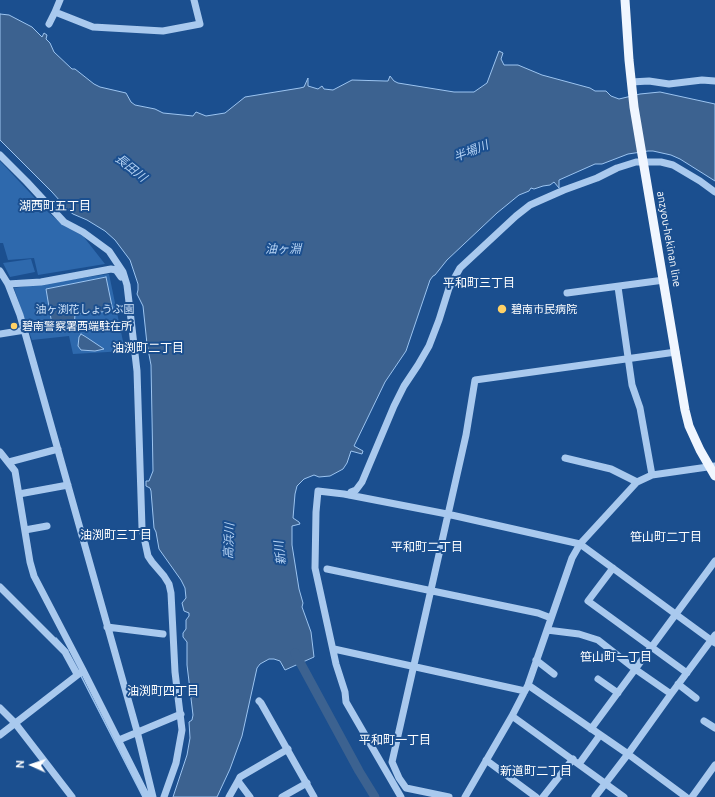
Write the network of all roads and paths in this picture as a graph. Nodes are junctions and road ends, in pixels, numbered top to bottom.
1 (60, 0) edge
2 (194, 0) edge
3 (625, 0) edge
4 (55, 12) junction
5 (49, 24) dead end
6 (715, 81) edge
7 (631, 82) junction
8 (0, 155) edge
9 (643, 160) junction
10 (715, 192) edge
11 (1, 273) edge
12 (664, 280) junction
13 (8, 284) junction
14 (127, 285) junction
15 (618, 287) junction
16 (567, 294) dead end
17 (25, 330) junction
18 (0, 334) edge
19 (676, 352) junction
20 (629, 359) junction
21 (58, 449) junction
22 (1, 455) edge
23 (565, 458) dead end
24 (9, 462) junction
25 (712, 467) edge
26 (652, 475) junction
27 (715, 476) edge
28 (637, 482) junction
29 (68, 485) junction
30 (19, 494) junction
31 (349, 495) junction
32 (448, 514) junction
33 (47, 526) dead end
34 (24, 530) junction
35 (580, 544) junction
36 (715, 562) edge
37 (613, 568) junction
38 (328, 569) dead end
39 (0, 587) edge
40 (431, 590) junction
41 (676, 615) junction
42 (551, 618) junction
43 (107, 627) junction
44 (547, 630) junction
45 (164, 634) dead end
46 (714, 640) edge
47 (652, 647) junction
48 (334, 649) junction
49 (536, 660) junction
50 (414, 666) junction
51 (635, 669) junction
52 (80, 672) junction
53 (687, 673) junction
54 (554, 674) dead end
55 (598, 679) dead end
56 (678, 684) junction
57 (527, 688) junction
58 (618, 693) junction
59 (671, 694) junction
60 (696, 698) dead end
61 (259, 701) dead end
62 (0, 708) edge
63 (180, 714) junction
64 (512, 716) junction
65 (704, 721) dead end
66 (15, 723) junction
67 (715, 728) edge
68 (592, 729) junction
69 (136, 732) junction
70 (0, 735) edge
71 (600, 735) junction
72 (119, 740) junction
73 (288, 749) junction
74 (628, 754) junction
75 (573, 759) junction
76 (486, 760) junction
77 (579, 764) junction
78 (715, 765) edge
79 (238, 781) junction
80 (307, 783) junction
81 (605, 783) junction
82 (72, 797) edge
83 (147, 797) edge
84 (153, 797) edge
85 (164, 797) edge
86 (229, 797) edge
87 (250, 797) edge
88 (282, 797) edge
89 (314, 797) edge
90 (401, 797) edge
91 (449, 797) edge
92 (465, 797) edge
93 (536, 797) edge
94 (543, 797) edge
95 (595, 797) edge
96 (624, 797) edge
97 (686, 797) edge
98 (692, 797) edge

1 - 4 street
2 - 4 street
3 - 7 main road, anzyou-hekinan line
4 - 5 street
6 - 7 street
7 - 9 main road, anzyou-hekinan line
8 - 14 street
9 - 10 street
9 - 12 main road, anzyou-hekinan line
9 - 31 street
11 - 13 street
12 - 15 street
12 - 19 main road, anzyou-hekinan line
13 - 14 street
13 - 17 street
14 - 63 street
15 - 16 street
15 - 20 street
17 - 18 street
17 - 21 street
19 - 20 street
19 - 25 main road, anzyou-hekinan line
20 - 26 street
20 - 32 street
21 - 24 street
21 - 29 street
22 - 24 street
23 - 28 street
24 - 30 street
25 - 26 street
25 - 27 main road, anzyou-hekinan line
26 - 28 street
28 - 35 street
29 - 30 street
29 - 43 street
30 - 34 street
31 - 32 street
31 - 48 street
32 - 35 street
32 - 40 street
33 - 34 street
34 - 52 street
35 - 37 street
35 - 42 street
36 - 41 street
37 - 41 street
37 - 47 street
38 - 40 street
39 - 52 street
40 - 42 street
40 - 50 street
41 - 46 street
41 - 47 street
42 - 44 street
43 - 45 street
43 - 69 street
44 - 49 street
44 - 51 street
46 - 53 street
47 - 51 street
47 - 53 street
48 - 50 street
48 - 90 street
49 - 54 street
49 - 57 street
50 - 57 street
50 - 91 street
51 - 58 street
51 - 59 street
52 - 66 street
52 - 72 street
53 - 56 street
55 - 58 street
56 - 59 street
56 - 60 street
57 - 64 street
57 - 68 street
58 - 68 street
59 - 74 street
61 - 73 street
62 - 66 street
63 - 69 street
63 - 85 street
64 - 75 street
64 - 76 street
65 - 67 street
66 - 70 street
66 - 82 street
68 - 71 street
69 - 72 street
69 - 84 street
71 - 74 street
71 - 77 street
72 - 83 street
73 - 79 street
73 - 80 street
74 - 81 street
74 - 97 street
75 - 77 street
75 - 94 street
76 - 92 street
76 - 93 street
77 - 81 street
78 - 98 street
79 - 86 street
79 - 87 street
80 - 88 street
80 - 89 street
81 - 95 street
81 - 96 street

